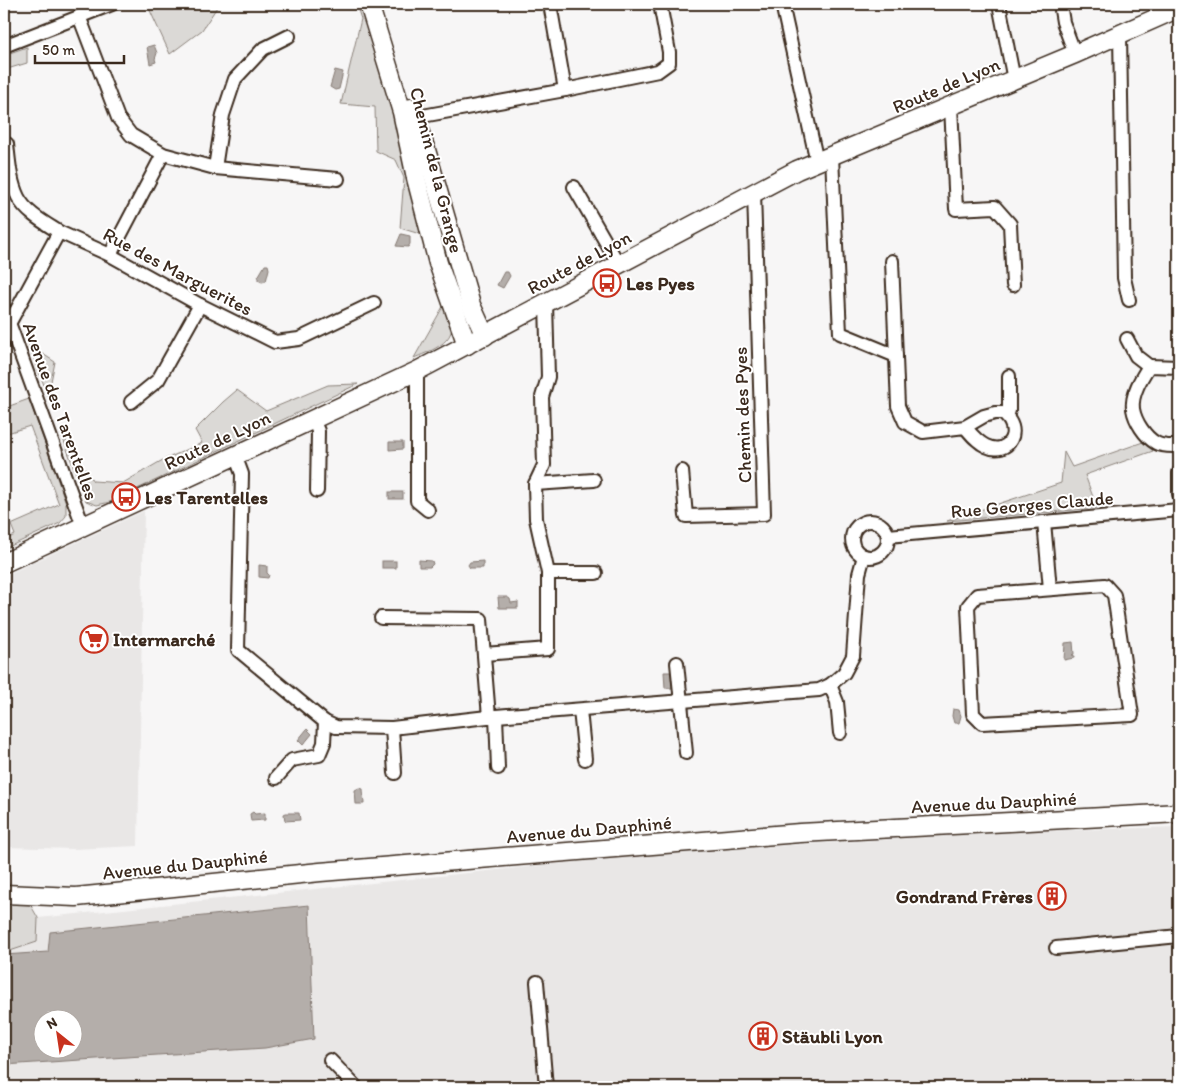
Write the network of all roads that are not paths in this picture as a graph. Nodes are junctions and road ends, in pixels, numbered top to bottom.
1 (112, 4) edge
2 (369, 4) edge
3 (382, 4) edge
4 (550, 4) edge
5 (660, 4) edge
6 (782, 4) edge
7 (999, 4) edge
8 (1060, 4) edge
9 (1179, 8) edge
10 (79, 16) junction
11 (1120, 34) junction
12 (289, 36) dead end
13 (4, 46) edge
14 (1075, 54) junction
15 (1014, 80) junction
16 (565, 90) junction
17 (951, 106) junction
18 (409, 119) junction
19 (7, 144) dead end
20 (163, 154) junction
21 (824, 159) junction
22 (215, 168) junction
23 (338, 179) dead end
24 (574, 187) dead end
25 (754, 193) junction
26 (59, 232) junction
27 (110, 255) junction
28 (892, 260) dead end
29 (619, 265) junction
30 (1013, 285) dead end
31 (1130, 300) dead end
32 (374, 303) dead end
33 (546, 304) junction
34 (200, 305) junction
35 (4, 309) edge
36 (9, 324) junction
37 (485, 336) junction
38 (1127, 339) dead end
39 (10, 344) edge
40 (467, 345) junction
41 (896, 356) junction
42 (1150, 366) junction
43 (1179, 367) edge
44 (417, 371) junction
45 (1009, 376) dead end
46 (131, 402) dead end
47 (1007, 416) junction
48 (313, 419) junction
49 (965, 427) junction
50 (1179, 446) edge
51 (235, 455) junction
52 (682, 471) dead end
53 (1179, 474) edge
54 (594, 480) dead end
55 (535, 484) junction
56 (317, 491) dead end
57 (1179, 494) edge
58 (428, 510) dead end
59 (1179, 510) edge
60 (1044, 522) junction
61 (83, 526) junction
62 (888, 536) junction
63 (864, 556) junction
64 (4, 563) edge
65 (548, 573) junction
66 (596, 573) dead end
67 (1050, 589) junction
68 (381, 618) dead end
69 (484, 654) junction
70 (676, 663) dead end
71 (830, 685) junction
72 (680, 702) junction
73 (580, 710) junction
74 (493, 716) junction
75 (325, 722) junction
76 (392, 728) junction
77 (840, 733) dead end
78 (686, 752) dead end
79 (585, 758) dead end
80 (498, 768) dead end
81 (395, 774) dead end
82 (276, 778) dead end
83 (1179, 813) edge
84 (4, 894) edge
85 (1179, 936) edge
86 (1056, 948) dead end
87 (537, 982) dead end
88 (330, 1060) dead end
89 (356, 1087) edge
90 (546, 1087) edge

1 - 10 street
2 - 18 street, Chemin de la Grange
3 - 18 street, Chemin de la Grange
4 - 16 street
5 - 16 street
6 - 21 street
7 - 15 street
8 - 14 street
9 - 11 street, Route de Lyon
10 - 13 street
10 - 20 street
11 - 14 street, Route de Lyon
11 - 31 street
12 - 22 street
14 - 15 street, Route de Lyon
15 - 17 street, Route de Lyon
16 - 18 street
17 - 21 street, Route de Lyon
17 - 30 street
18 - 37 street, Chemin de la Grange
18 - 40 street, Chemin de la Grange
19 - 26 street, Rue des Marguerites
20 - 22 street
20 - 27 street
21 - 25 street, Route de Lyon
21 - 41 street
22 - 23 street
24 - 29 street
25 - 29 street, Route de Lyon
25 - 52 street, Chemin des Pyes
26 - 27 street, Rue des Marguerites
26 - 36 street
27 - 34 street, Rue des Marguerites
28 - 41 street
29 - 33 street, Route de Lyon
32 - 34 street, Rue des Marguerites
33 - 37 street, Route de Lyon
33 - 55 street
34 - 46 street
35 - 36 street, Avenue des Tarentelles
36 - 39 street, Avenue des Tarentelles
37 - 40 street, Route de Lyon
38 - 42 street
39 - 61 street, Avenue des Tarentelles
40 - 44 street, Route de Lyon
41 - 49 street
42 - 43 street
42 - 50 street
44 - 48 street, Route de Lyon
44 - 58 street
45 - 47 street
47 - 49 street
47 - 49 street
48 - 51 street, Route de Lyon
48 - 56 street
51 - 61 street, Route de Lyon
51 - 75 street
53 - 57 street
54 - 55 street
55 - 65 street
59 - 60 street, Rue Georges Claude
60 - 62 street, Rue Georges Claude
60 - 67 street
61 - 64 street, Route de Lyon
62 - 63 street
62 - 63 street
63 - 71 street
65 - 66 street
65 - 69 street
67 - 67 street
68 - 69 street
69 - 74 street
70 - 72 street
71 - 72 street
71 - 77 street
72 - 73 street
72 - 78 street
73 - 74 street
73 - 79 street
74 - 76 street
74 - 80 street
75 - 76 street
75 - 82 street
76 - 81 street
83 - 84 street, Avenue du Dauphiné
85 - 86 street
87 - 90 street
88 - 89 street

